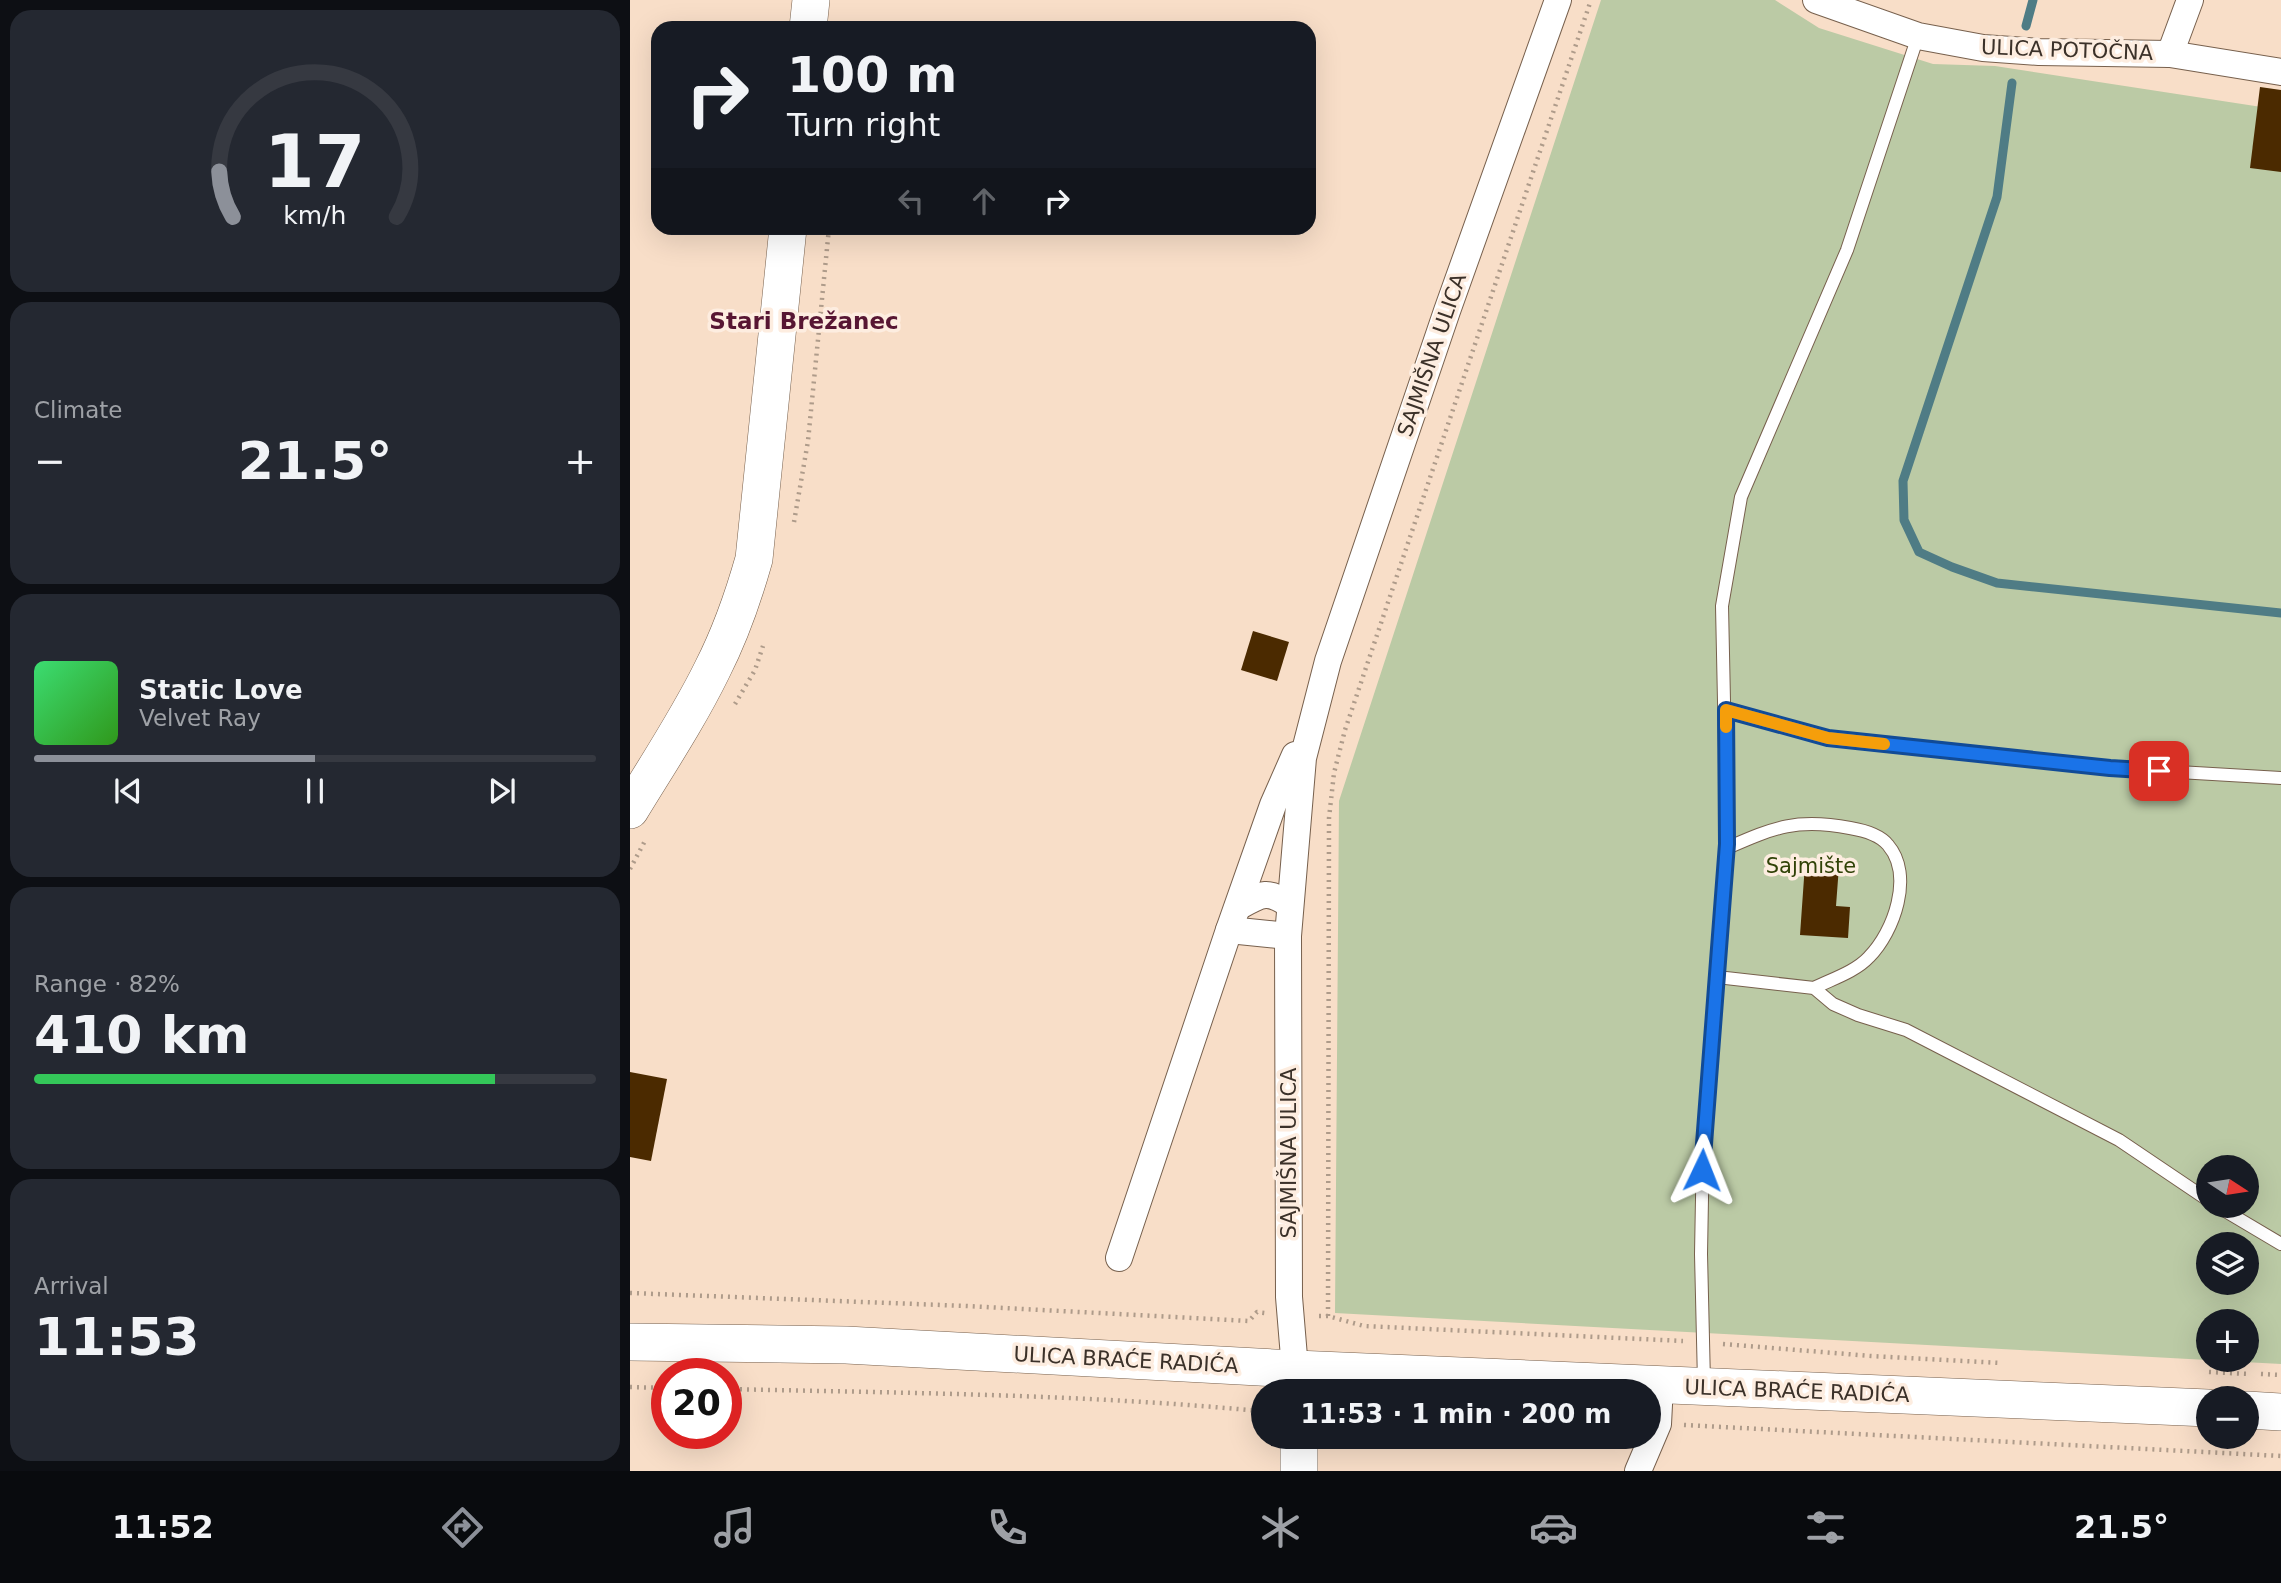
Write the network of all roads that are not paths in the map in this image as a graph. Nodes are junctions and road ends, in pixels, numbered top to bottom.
1 (811, 0) edge
2 (1558, 0) edge
3 (1816, 0) edge
4 (2190, 0) edge
5 (809, 21) edge
6 (1918, 36) junction
7 (2170, 54) junction
8 (2281, 72) edge
9 (787, 235) edge
10 (1726, 710) junction
11 (1313, 712) junction
12 (2281, 778) edge
13 (630, 810) edge
14 (1727, 848) junction
15 (1290, 905) junction
16 (1234, 919) junction
17 (1288, 936) junction
18 (1717, 977) junction
19 (1814, 988) junction
20 (2196, 1192) edge
21 (2237, 1218) edge
22 (2281, 1244) edge
23 (1119, 1258) dead end
24 (630, 1342) edge
25 (1283, 1379) edge
26 (1296, 1379) edge
27 (1661, 1385) edge
28 (1704, 1387) junction
29 (2196, 1408) edge
30 (2259, 1411) edge
31 (2281, 1412) edge
32 (1299, 1449) edge
33 (1647, 1449) edge
34 (1298, 1471) edge
35 (1638, 1471) edge

1 - 5 main road
2 - 11 street, SAJMIŠNA ULICA
3 - 6 street, ULICA POTOČNA
4 - 7 street
6 - 7 street, ULICA POTOČNA
6 - 10 lane
7 - 8 street, ULICA POTOČNA
9 - 13 main road
10 - 12 lane
10 - 14 lane
11 - 15 street, SAJMIŠNA ULICA
11 - 16 street, SAJMIŠNA ULICA
14 - 18 lane
14 - 19 lane
15 - 16 street
15 - 17 street, SAJMIŠNA ULICA
16 - 17 street
16 - 23 street, SAJMIŠNA ULICA
17 - 26 street, SAJMIŠNA ULICA
18 - 19 lane
18 - 28 lane
19 - 20 lane
21 - 22 lane
24 - 25 main road, ULICA BRAĆE RADIĆA
27 - 28 main road, ULICA BRAĆE RADIĆA
28 - 29 main road, ULICA BRAĆE RADIĆA
30 - 31 main road
32 - 34 main road
33 - 35 street

